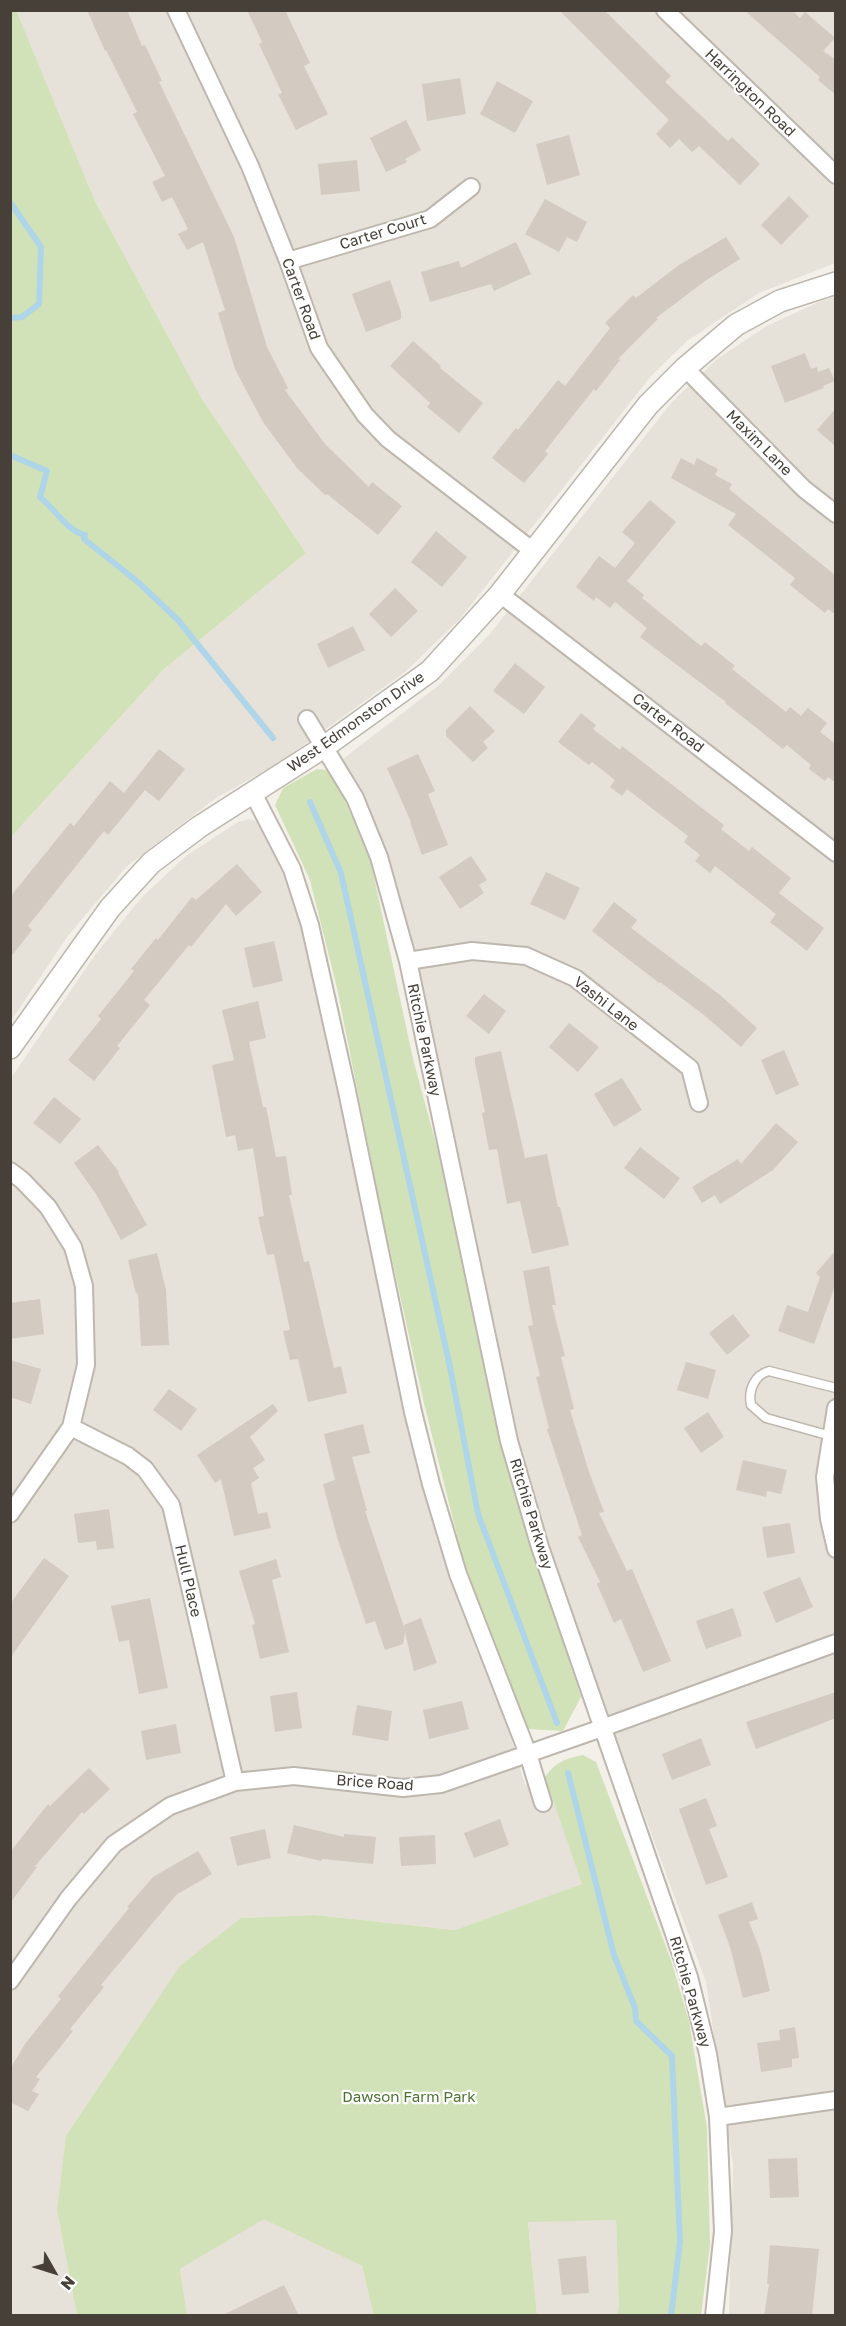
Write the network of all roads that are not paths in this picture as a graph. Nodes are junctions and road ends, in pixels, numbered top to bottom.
1 (176, 10) edge
2 (665, 10) edge
3 (836, 175) edge
4 (471, 187) dead end
5 (288, 261) junction
6 (836, 283) edge
7 (685, 368) junction
8 (836, 514) edge
9 (533, 551) junction
10 (500, 594) junction
11 (307, 719) dead end
12 (324, 747) junction
13 (253, 793) junction
14 (836, 853) edge
15 (408, 961) junction
16 (10, 1048) edge
17 (699, 1103) dead end
18 (10, 1172) edge
19 (836, 1388) edge
20 (836, 1408) edge
21 (71, 1427) junction
22 (831, 1436) junction
23 (10, 1514) edge
24 (836, 1550) edge
25 (836, 1643) edge
26 (602, 1728) junction
27 (528, 1754) junction
28 (235, 1782) junction
29 (543, 1803) dead end
30 (10, 1981) edge
31 (836, 2100) edge
32 (718, 2117) junction
33 (714, 2316) edge

1 - 5 street, Carter Road
2 - 3 street, Harrington Road
4 - 5 street, Carter Court
5 - 9 street, Carter Road
6 - 7 street, West Edmonston Drive
7 - 8 street, Maxim Lane
7 - 9 street, West Edmonston Drive
9 - 10 street, West Edmonston Drive
10 - 12 street, West Edmonston Drive
10 - 14 street, Carter Road
11 - 12 street, Ritchie Parkway
12 - 13 street, West Edmonston Drive
12 - 15 street, Ritchie Parkway
13 - 16 street, West Edmonston Drive
13 - 27 street
15 - 17 street, Vashi Lane
15 - 26 street, Ritchie Parkway
18 - 21 street
19 - 22 lane
20 - 22 street
21 - 23 street
21 - 28 street, Hull Place
22 - 24 street
25 - 26 street, Brice Road
26 - 27 street, Brice Road
26 - 32 street, Ritchie Parkway
27 - 28 street, Brice Road
27 - 29 street
28 - 30 street, Brice Road
31 - 32 street
32 - 33 street, Ritchie Parkway

